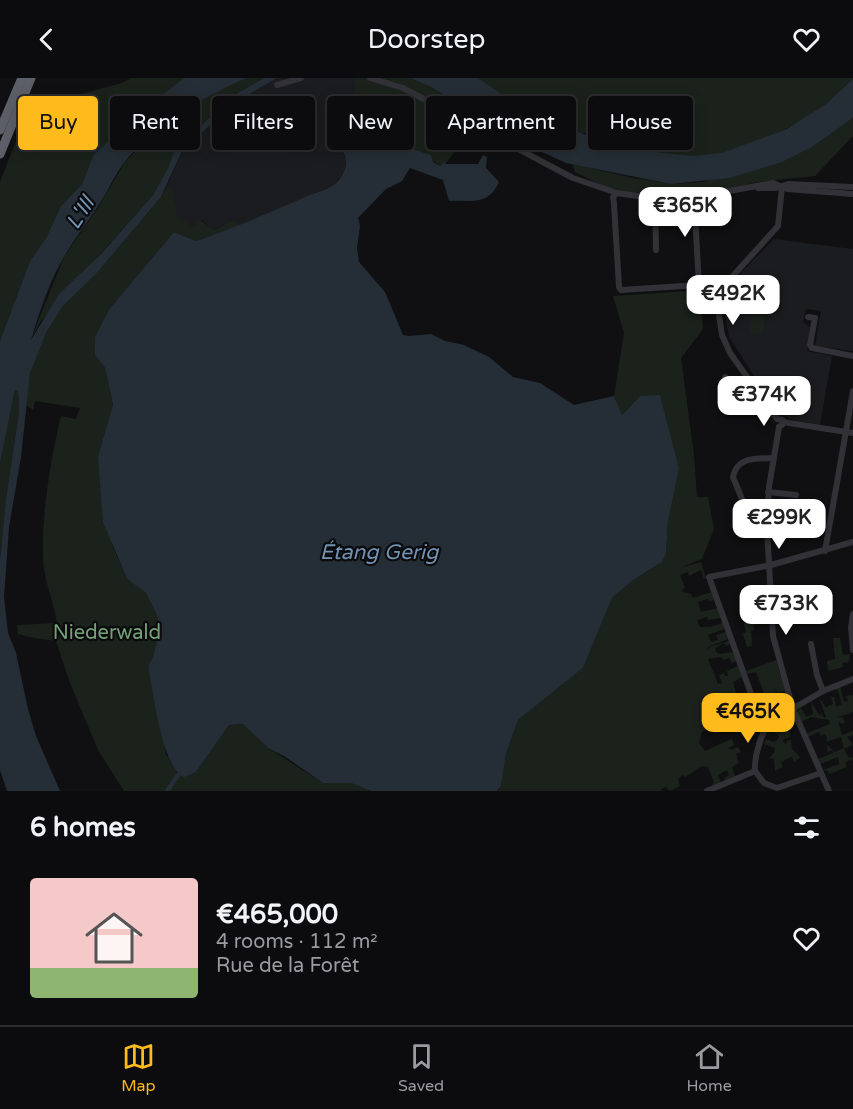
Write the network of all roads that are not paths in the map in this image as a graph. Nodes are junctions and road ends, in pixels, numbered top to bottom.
1 (22, 78) edge
2 (31, 78) edge
3 (301, 78) edge
4 (370, 78) edge
5 (277, 85) dead end
6 (0, 130) edge
7 (0, 154) edge
8 (782, 187) junction
9 (851, 191) edge
10 (617, 193) junction
11 (655, 197) junction
12 (688, 197) junction
13 (656, 250) dead end
14 (808, 317) dead end
15 (853, 356) edge
16 (725, 377) dead end
17 (747, 378) junction
18 (853, 391) edge
19 (780, 423) junction
20 (845, 432) junction
21 (853, 433) edge
22 (774, 458) junction
23 (768, 492) junction
24 (796, 495) dead end
25 (766, 528) junction
26 (853, 542) edge
27 (825, 551) junction
28 (769, 565) junction
29 (853, 614) edge
30 (811, 644) dead end
31 (853, 650) edge
32 (853, 679) edge
33 (823, 691) junction
34 (793, 709) junction
35 (767, 726) junction
36 (755, 771) junction
37 (821, 773) junction
38 (707, 791) edge
39 (829, 791) edge

1 - 6 highway
2 - 7 highway
3 - 5 street
4 - 10 street
8 - 9 street
8 - 12 street
8 - 17 street
10 - 11 street
10 - 12 street
11 - 12 street
11 - 13 street
14 - 15 street
16 - 17 street
17 - 19 street
18 - 20 street
19 - 20 street
19 - 22 street
20 - 21 street
20 - 27 street
22 - 23 street
22 - 25 street
23 - 24 street
23 - 25 street
25 - 28 street
26 - 27 street
27 - 28 street
28 - 34 street
28 - 35 street
29 - 31 street
30 - 33 street
32 - 33 street
33 - 34 street
34 - 35 street
34 - 37 street
35 - 36 street
36 - 37 street
36 - 38 street
37 - 39 street

